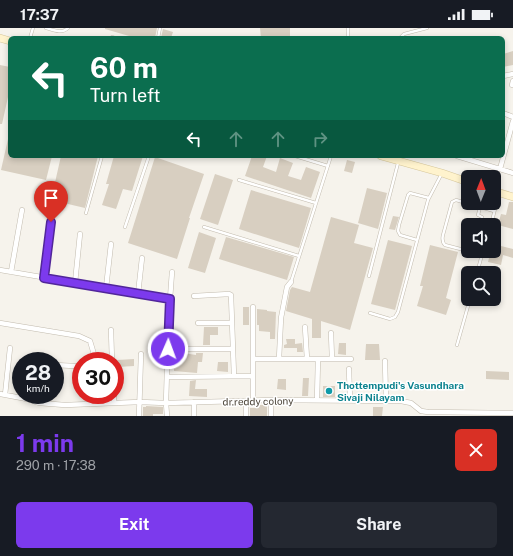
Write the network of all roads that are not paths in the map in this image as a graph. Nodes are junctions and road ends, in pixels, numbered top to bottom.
1 (46, 28) edge
2 (68, 28) edge
3 (427, 28) edge
4 (402, 36) edge
5 (513, 121) edge
6 (505, 151) edge
7 (101, 158) edge
8 (148, 158) edge
9 (301, 158) edge
10 (330, 158) edge
11 (390, 158) edge
12 (464, 158) edge
13 (503, 158) edge
14 (399, 160) junction
15 (328, 166) junction
16 (500, 169) junction
17 (442, 173) junction
18 (513, 173) edge
19 (239, 180) dead end
20 (461, 180) edge
21 (501, 193) edge
22 (513, 197) edge
23 (429, 198) junction
24 (461, 201) edge
25 (316, 203) junction
26 (22, 210) dead end
27 (479, 210) edge
28 (490, 210) edge
29 (494, 211) joint
30 (86, 213) dead end
31 (482, 218) edge
32 (492, 218) edge
33 (51, 222) dead end
34 (125, 227) dead end
35 (204, 227) dead end
36 (80, 234) dead end
37 (417, 240) junction
38 (111, 244) dead end
39 (461, 249) edge
40 (299, 256) junction
41 (142, 258) dead end
42 (0, 270) edge
43 (11, 272) junction
44 (172, 272) dead end
45 (369, 276) dead end
46 (44, 278) junction
47 (291, 282) joint
48 (75, 283) junction
49 (106, 288) junction
50 (138, 294) junction
51 (194, 296) dead end
52 (170, 299) junction
53 (468, 306) edge
54 (253, 307) dead end
55 (370, 313) dead end
56 (198, 322) dead end
57 (0, 323) edge
58 (232, 323) junction
59 (305, 327) dead end
60 (111, 330) dead end
61 (331, 333) dead end
62 (457, 346) dead end
63 (10, 348) dead end
64 (168, 349) junction
65 (233, 349) junction
66 (93, 352) edge
67 (112, 352) edge
68 (141, 354) dead end
69 (253, 359) junction
70 (279, 359) junction
71 (307, 359) junction
72 (318, 359) junction
73 (332, 359) junction
74 (351, 360) dead end
75 (385, 361) dead end
76 (349, 369) dead end
77 (234, 376) junction
78 (253, 376) junction
79 (167, 377) junction
80 (3, 395) edge
81 (271, 400) junction
82 (317, 400) junction
83 (350, 400) junction
84 (386, 400) junction
85 (246, 401) junction
86 (253, 401) junction
87 (140, 402) junction
88 (194, 402) junction
89 (124, 403) edge
90 (166, 403) junction
91 (52, 404) edge
92 (90, 404) edge
93 (513, 413) edge
94 (139, 416) edge
95 (167, 416) edge
96 (194, 416) edge
97 (246, 416) edge
98 (271, 416) edge

1 - 2 lane
3 - 4 lane
5 - 6 street
7 - 30 lane
8 - 34 lane
9 - 15 lane
10 - 15 lane
11 - 14 street
12 - 16 street
13 - 16 street
14 - 17 street
14 - 45 lane
15 - 25 lane
16 - 18 street
17 - 20 street
17 - 23 lane
19 - 25 lane
21 - 22 street
23 - 37 lane
23 - 37 lane
24 - 39 lane
25 - 40 lane
26 - 43 street
27 - 31 lane
28 - 29 lane
29 - 32 lane
33 - 46 street
35 - 40 lane
36 - 48 street
37 - 55 lane
38 - 49 street
40 - 47 lane
41 - 50 street
42 - 43 street
43 - 46 street
44 - 52 street
46 - 48 street
47 - 70 street
48 - 49 street
49 - 50 street
50 - 52 street
51 - 58 street
52 - 64 street
53 - 62 lane
54 - 69 street
56 - 58 street
57 - 66 street
58 - 65 street
59 - 71 street
60 - 67 street
61 - 73 street
63 - 80 street
64 - 65 street
64 - 79 street
65 - 77 street
68 - 87 street
69 - 70 street
69 - 78 street
70 - 71 street
71 - 72 street
72 - 73 street
72 - 82 street
73 - 74 street
75 - 84 street
76 - 83 street
77 - 78 street
77 - 79 street
78 - 86 street
79 - 90 street
81 - 82 street, dr.reddy colony
81 - 86 street, dr.reddy colony
81 - 98 street
82 - 83 street, dr.reddy colony
83 - 84 street, dr.reddy colony
84 - 93 street, dr.reddy colony
85 - 86 street, dr.reddy colony
85 - 88 street, dr.reddy colony
85 - 97 street
87 - 89 street, dr.reddy colony
87 - 90 street, dr.reddy colony
87 - 94 street
88 - 90 street, dr.reddy colony
88 - 96 street
90 - 95 street
91 - 92 street, dr.reddy colony

